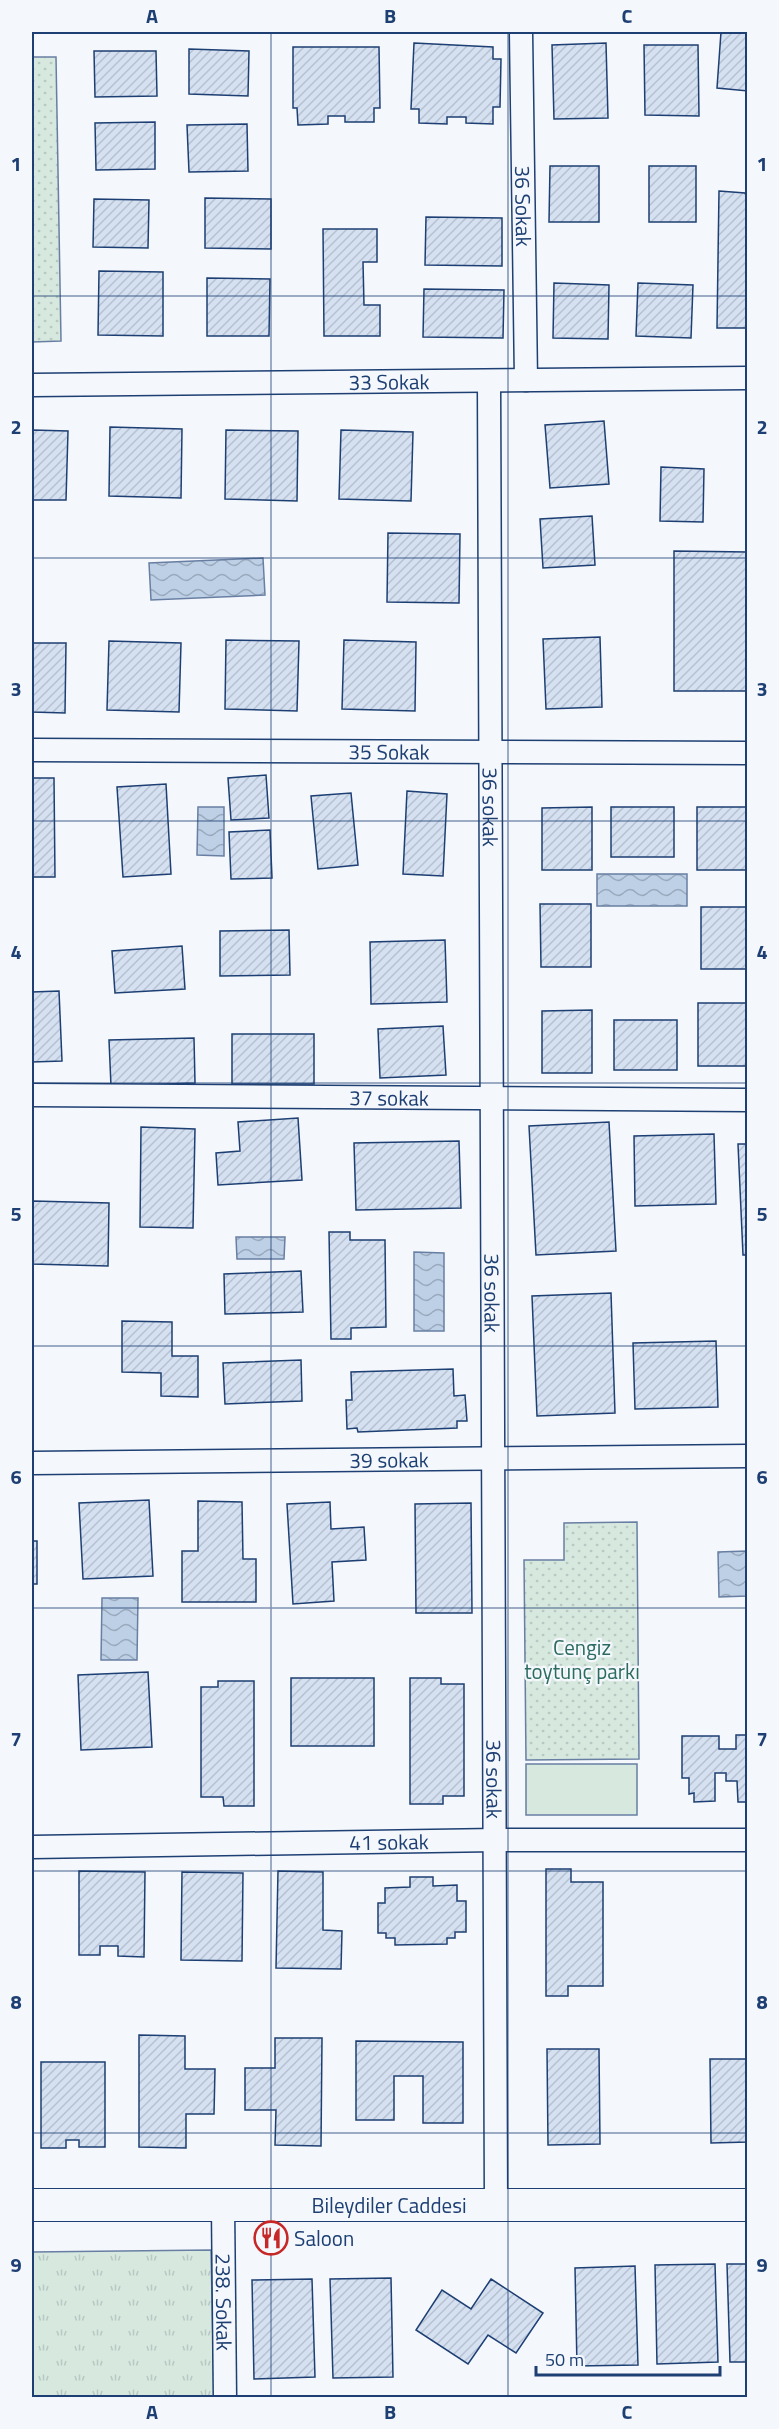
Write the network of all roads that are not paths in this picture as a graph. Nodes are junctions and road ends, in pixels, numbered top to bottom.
1 (521, 32) edge
2 (747, 378) edge
3 (526, 380) junction
4 (489, 381) junction
5 (32, 385) edge
6 (32, 750) edge
7 (491, 752) junction
8 (747, 753) edge
9 (32, 1095) edge
10 (492, 1098) junction
11 (747, 1100) edge
12 (747, 1455) edge
13 (494, 1458) junction
14 (32, 1463) edge
15 (747, 1839) edge
16 (496, 1840) junction
17 (32, 1847) edge
18 (32, 2205) edge
19 (496, 2205) junction
20 (747, 2205) edge
21 (223, 2206) junction
22 (225, 2397) edge

1 - 3 street, 36 Sokak
2 - 3 street, 33 Sokak
3 - 4 street, 33 Sokak
4 - 5 street, 33 Sokak
4 - 7 street, 36 sokak
6 - 7 street, 35 Sokak
7 - 8 street, 35 Sokak
7 - 10 street, 36 sokak
9 - 10 street, 37 sokak
10 - 11 street, 37 sokak
10 - 13 street, 36 sokak
12 - 13 street, 39 sokak
13 - 14 street, 39 sokak
13 - 16 street, 36 sokak
15 - 16 street, 41 sokak
16 - 17 street, 41 sokak
16 - 19 street, 36 sokak
18 - 21 street, Bileydiler Caddesi
19 - 20 street, Bileydiler Caddesi
19 - 21 street, Bileydiler Caddesi
21 - 22 street, 238. Sokak

